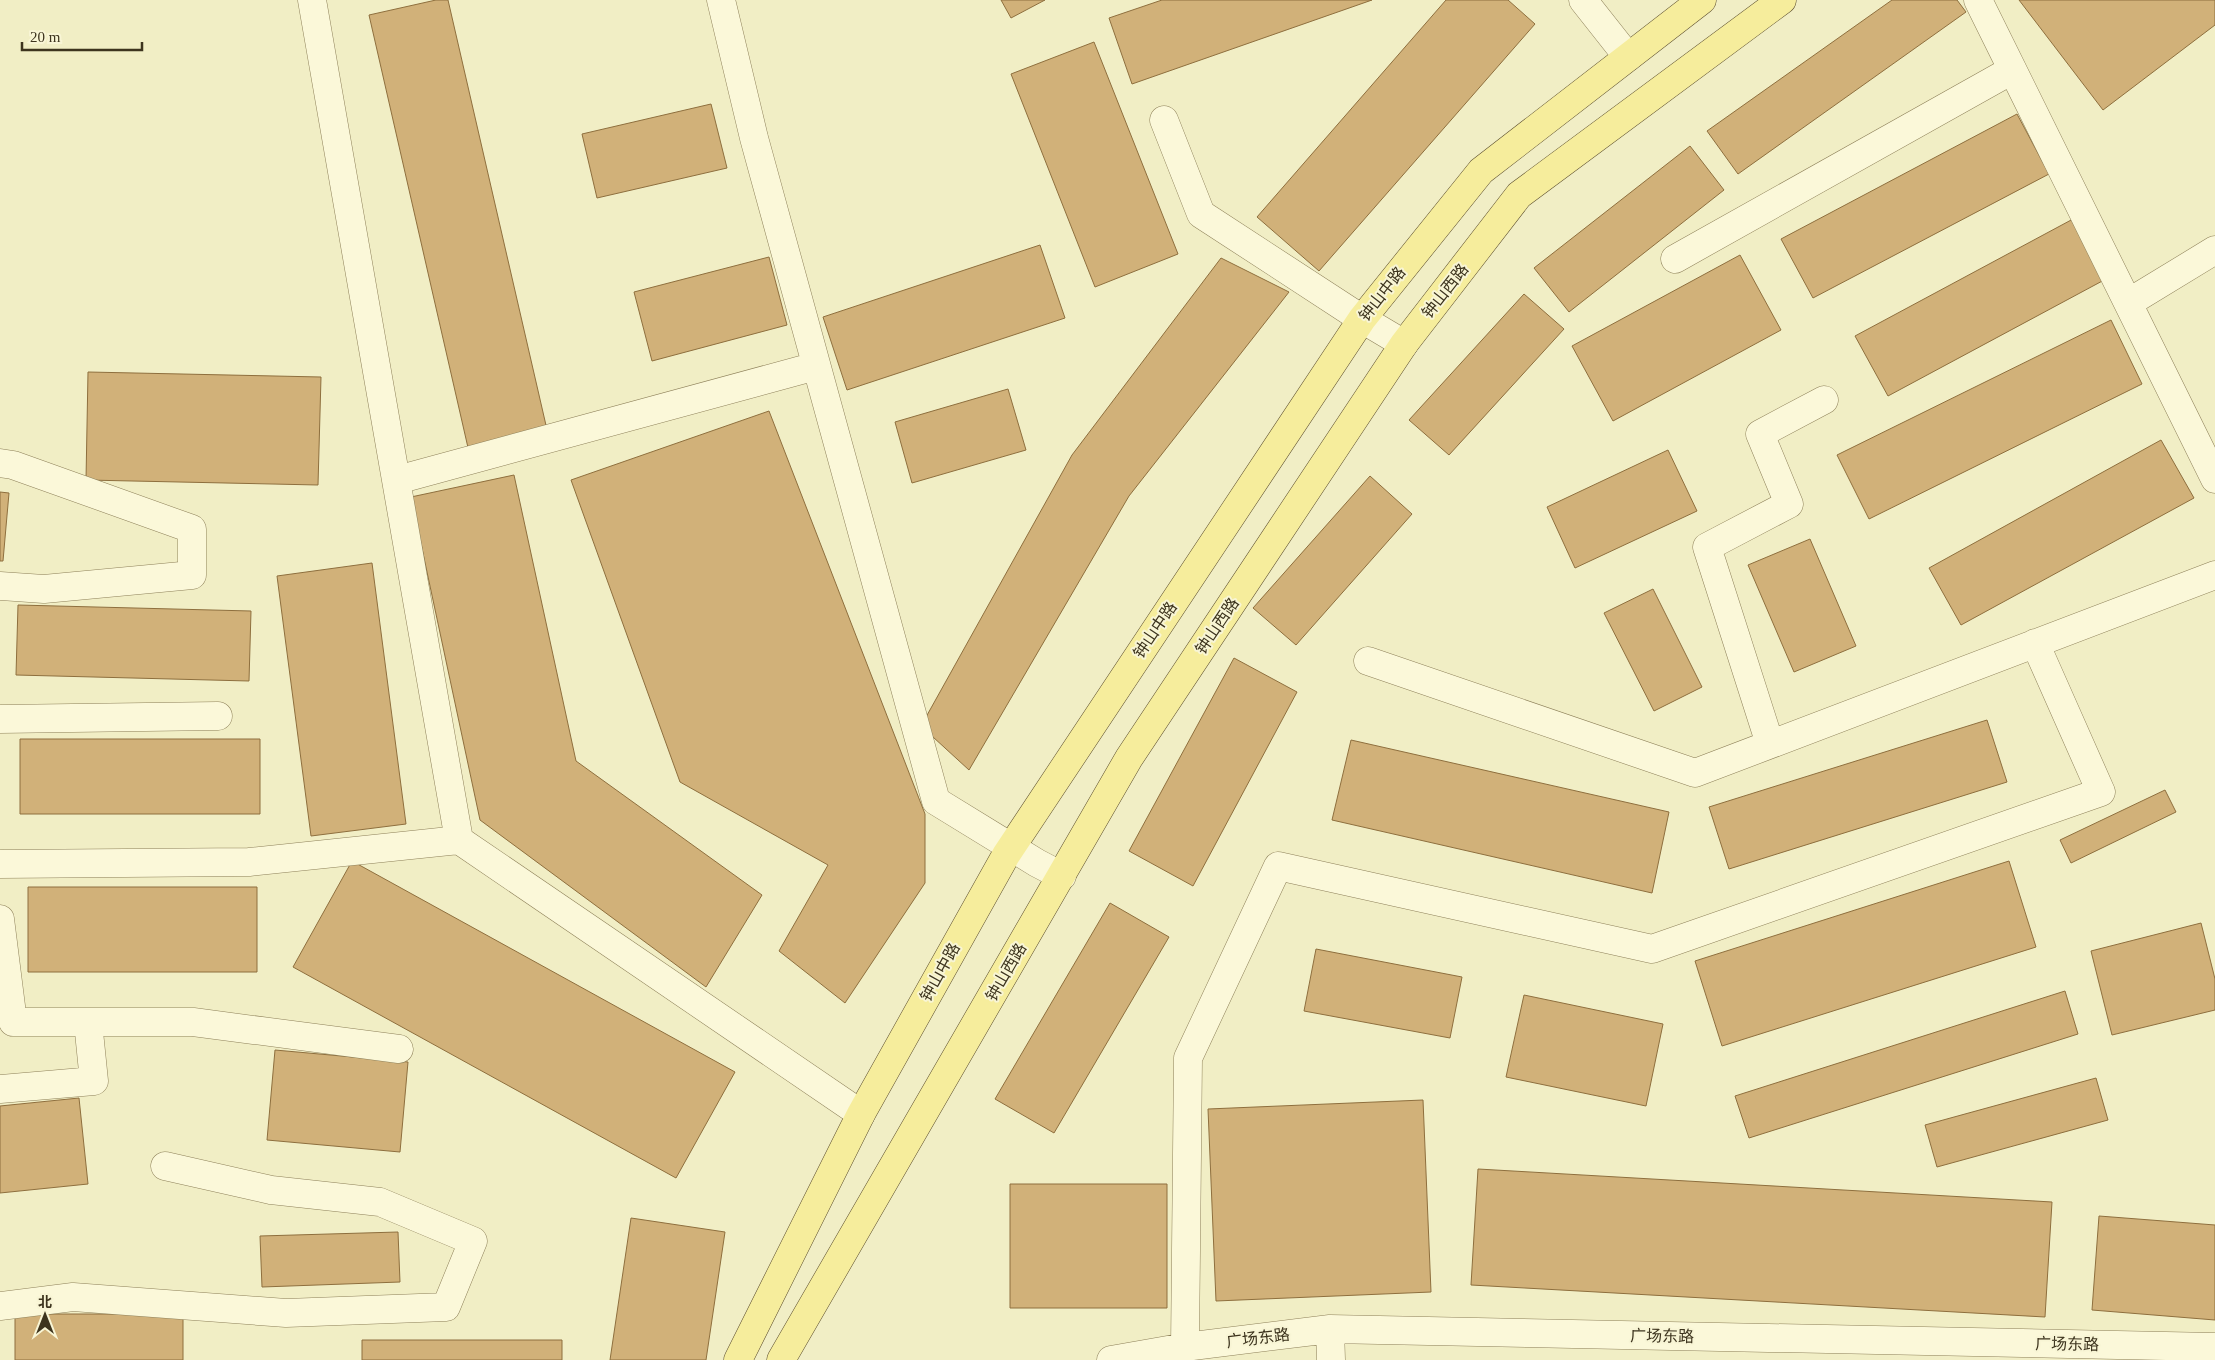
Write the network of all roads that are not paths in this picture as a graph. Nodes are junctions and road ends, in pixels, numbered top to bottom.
1 (312, 0) edge
2 (721, 0) edge
3 (1583, 0) edge
4 (1702, 0) edge
5 (1782, 0) edge
6 (1978, 0) edge
7 (1628, 57) junction
8 (2012, 70) junction
9 (1164, 120) dead end
10 (2215, 250) edge
11 (1675, 259) dead end
12 (2128, 303) junction
13 (1362, 320) junction
14 (1404, 344) junction
15 (816, 366) junction
16 (1824, 400) dead end
17 (0, 463) edge
18 (2215, 479) edge
19 (397, 480) junction
20 (2215, 575) edge
21 (0, 586) edge
22 (2035, 643) junction
23 (1368, 661) dead end
24 (218, 716) dead end
25 (0, 719) edge
26 (1770, 744) junction
27 (459, 840) junction
28 (1011, 847) junction
29 (0, 864) edge
30 (1062, 876) junction
31 (1, 932) edge
32 (88, 1022) junction
33 (398, 1049) dead end
34 (0, 1089) edge
35 (861, 1114) junction
36 (165, 1166) dead end
37 (0, 1306) edge
38 (1330, 1329) junction
39 (1185, 1347) junction
40 (2215, 1348) edge
41 (1807, 1349) edge
42 (738, 1360) edge
43 (781, 1360) edge
44 (1111, 1360) edge
45 (1330, 1360) edge

1 - 19 street
2 - 15 street
3 - 7 street
4 - 7 main road, 钟山中路
5 - 14 main road, 钟山西路
6 - 8 street
7 - 13 main road, 钟山中路
8 - 11 street
8 - 12 street
9 - 13 street
10 - 12 street
12 - 18 street
13 - 14 street
13 - 28 main road, 钟山中路
14 - 30 main road, 钟山西路
15 - 19 street
15 - 28 street
16 - 26 street
17 - 21 street
19 - 27 street
20 - 22 street
22 - 26 street
22 - 39 street
23 - 26 street
24 - 25 street
27 - 29 street
27 - 35 street
28 - 30 street
28 - 35 main road, 钟山中路
30 - 43 main road, 钟山西路
31 - 32 street
32 - 33 street
32 - 34 street
35 - 42 main road, 钟山中路
36 - 37 street
38 - 39 street, 广场东路
38 - 41 street, 广场东路
38 - 45 street
39 - 44 street, 广场东路
40 - 41 street, 广场东路

